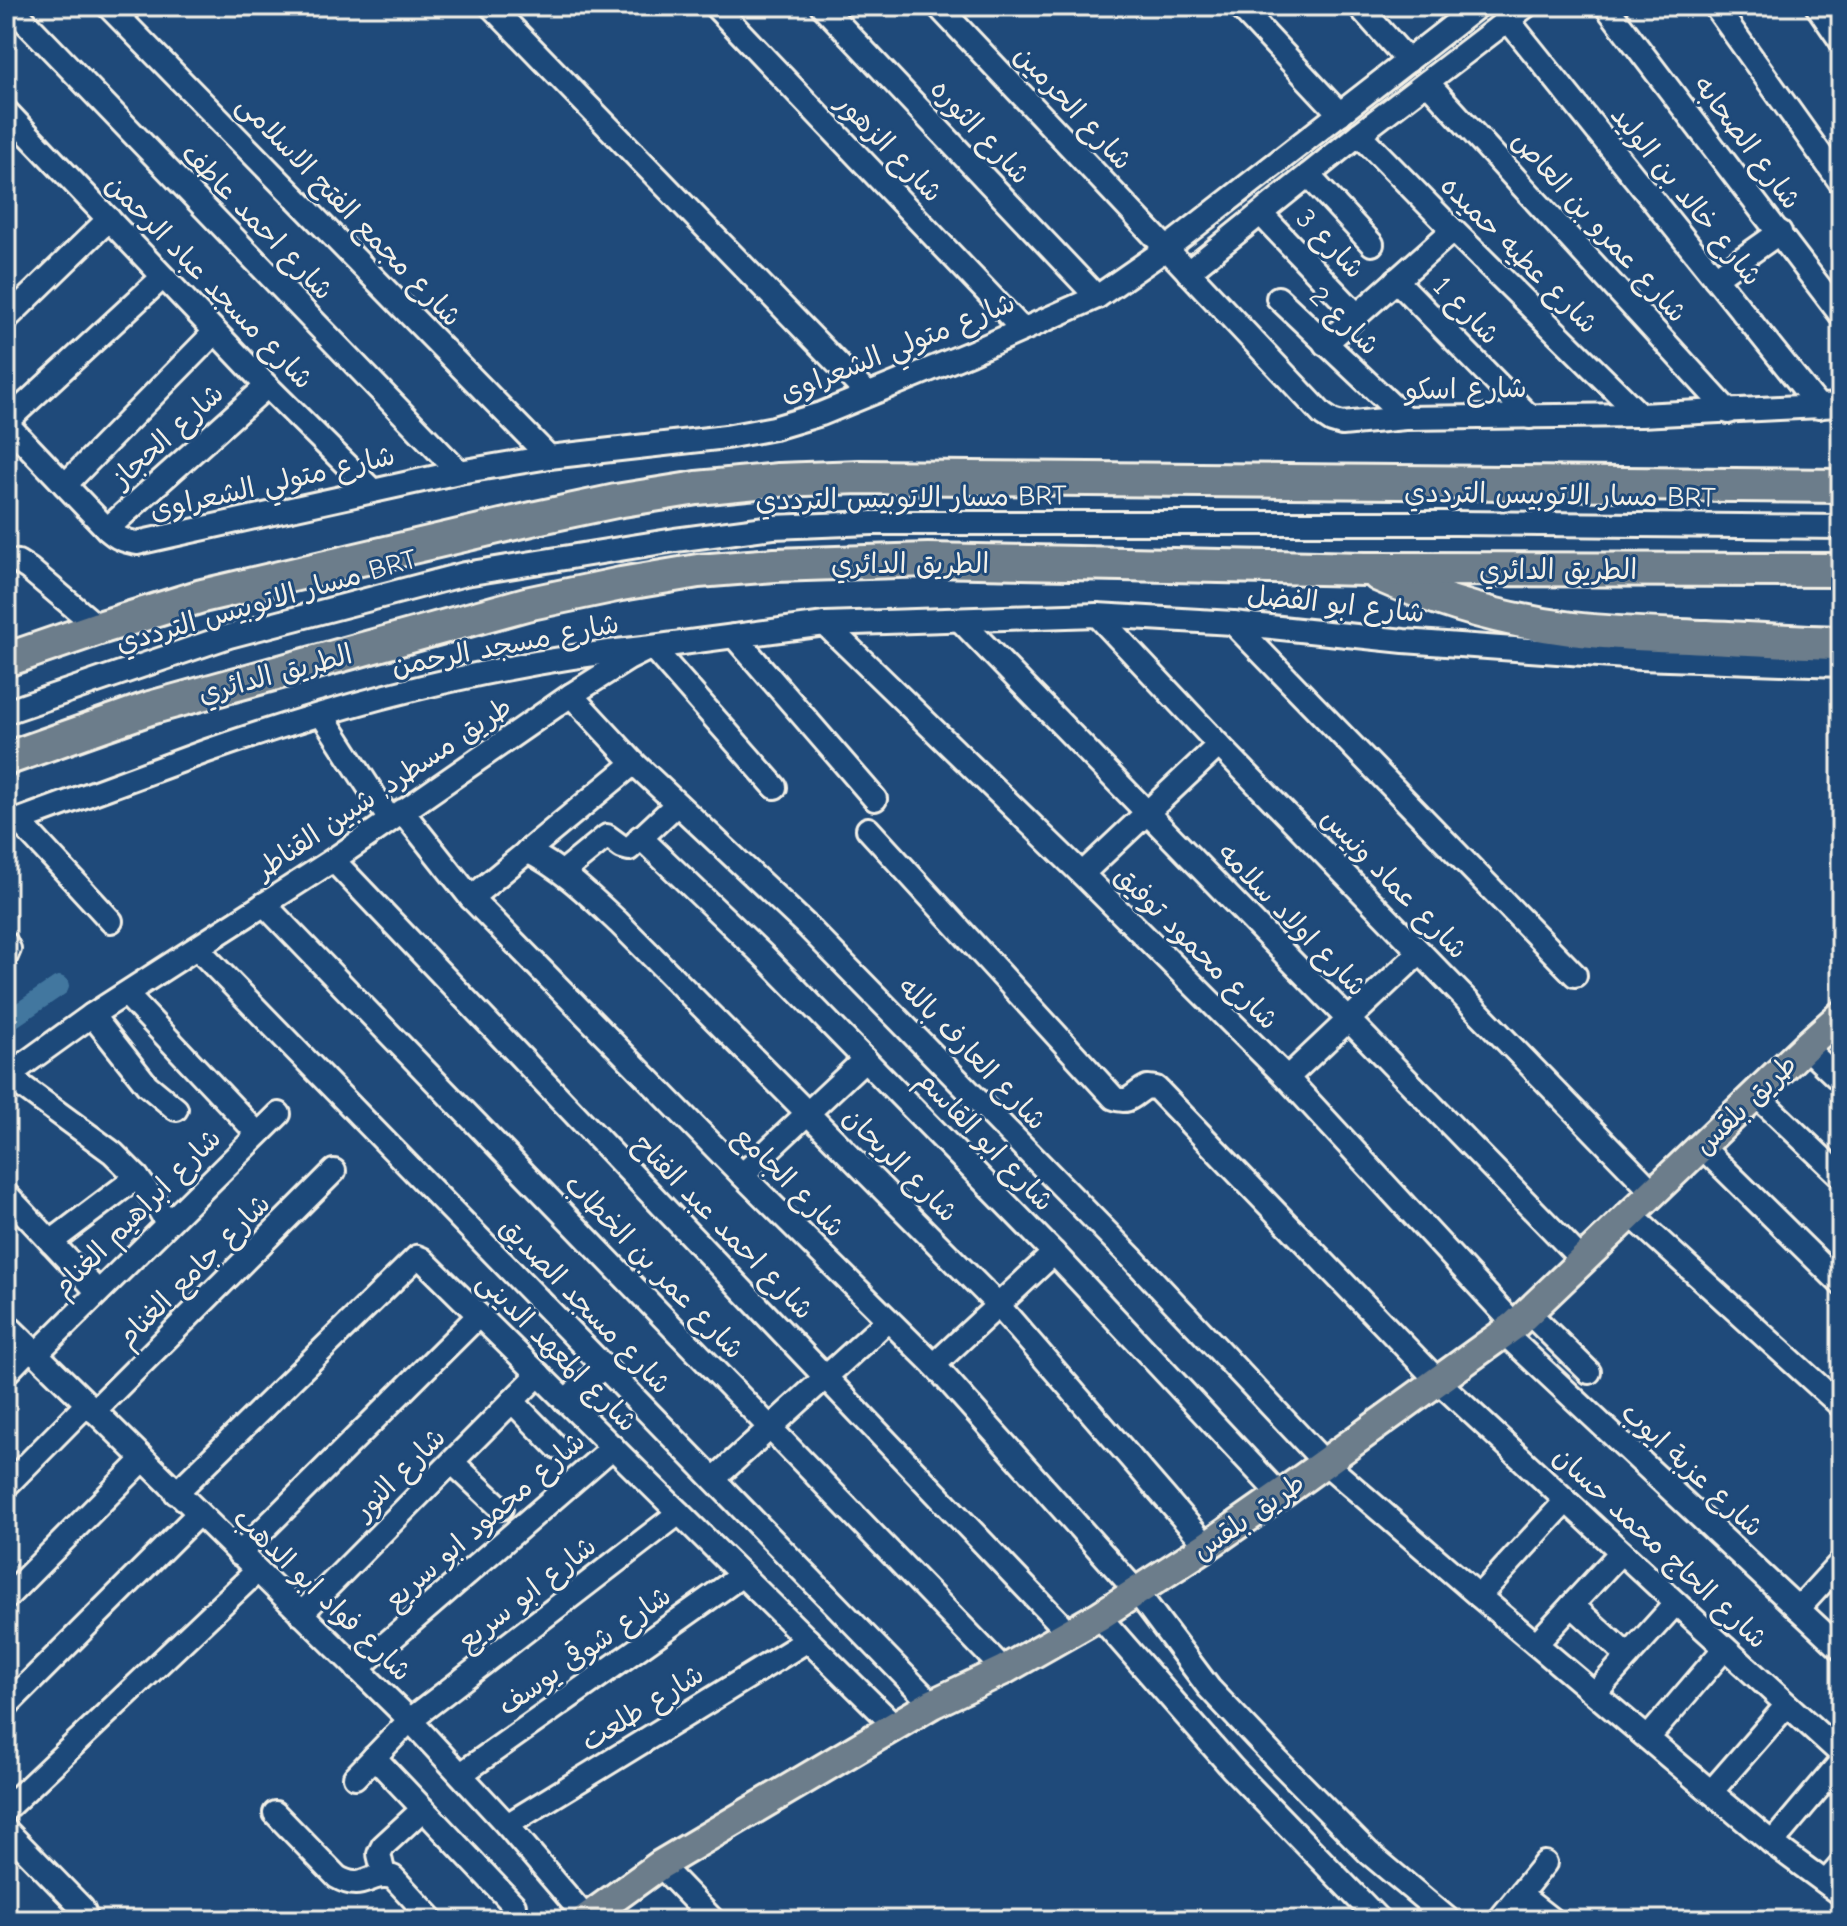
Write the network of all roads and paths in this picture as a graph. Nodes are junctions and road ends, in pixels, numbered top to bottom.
1 (108, 6) edge
2 (491, 6) edge
3 (715, 6) edge
4 (822, 6) edge
5 (938, 6) edge
6 (1239, 6) edge
7 (1359, 6) edge
8 (1478, 6) edge
9 (1606, 6) edge
10 (1715, 6) edge
11 (1817, 6) edge
12 (14, 12) edge
13 (1517, 13) edge
14 (1841, 41) edge
15 (1408, 61) junction
16 (1427, 82) junction
17 (1340, 114) junction
18 (9, 119) edge
19 (1359, 134) junction
20 (1308, 175) junction
21 (1841, 183) edge
22 (1261, 214) junction
23 (109, 219) junction
24 (1453, 230) junction
25 (1780, 232) junction
26 (1372, 244) dead end
27 (1166, 249) junction
28 (1188, 272) junction
29 (163, 277) junction
30 (1715, 278) junction
31 (1396, 280) junction
32 (1097, 297) junction
33 (1278, 298) dead end
34 (1357, 315) junction
35 (1841, 315) edge
36 (6, 319) edge
37 (1022, 329) junction
38 (215, 332) junction
39 (1325, 344) junction
40 (267, 386) junction
41 (867, 394) junction
42 (1830, 406) edge
43 (1729, 412) junction
44 (1640, 415) junction
45 (1530, 417) junction
46 (1405, 418) junction
47 (6, 423) edge
48 (549, 457) junction
49 (459, 472) junction
50 (1836, 480) edge
51 (65, 485) junction
52 (372, 490) junction
53 (1841, 527) edge
54 (107, 529) junction
55 (6, 561) edge
56 (1365, 569) junction
57 (1841, 570) edge
58 (1097, 615) junction
59 (960, 620) junction
60 (1233, 623) junction
61 (825, 624) junction
62 (99, 628) junction
63 (734, 636) junction
64 (1841, 643) edge
65 (652, 647) junction
66 (6, 660) edge
67 (1841, 665) edge
68 (571, 695) junction
69 (6, 712) edge
70 (322, 715) junction
71 (1219, 745) junction
72 (6, 759) edge
73 (634, 763) junction
74 (775, 787) dead end
75 (875, 799) dead end
76 (677, 804) junction
77 (1147, 813) junction
78 (396, 815) junction
79 (12, 822) edge
80 (868, 829) dead end
81 (640, 837) junction
82 (527, 851) junction
83 (333, 860) junction
84 (563, 872) junction
85 (1082, 874) junction
86 (471, 898) junction
87 (264, 904) junction
88 (111, 921) dead end
89 (6, 943) edge
90 (197, 948) junction
91 (1420, 952) junction
92 (6, 956) edge
93 (1575, 975) dead end
94 (126, 994) junction
95 (92, 1015) junction
96 (1841, 1015) edge
97 (1349, 1020) junction
98 (1805, 1047) junction
99 (865, 1059) junction
100 (7, 1076) edge
101 (1287, 1078) junction
102 (1841, 1081) edge
103 (1756, 1095) junction
104 (176, 1109) dead end
105 (808, 1113) junction
106 (279, 1114) dead end
107 (258, 1134) junction
108 (1701, 1146) junction
109 (334, 1171) dead end
110 (742, 1175) junction
111 (1841, 1176) edge
112 (137, 1177) junction
113 (1653, 1192) junction
114 (6, 1194) edge
115 (1629, 1213) junction
116 (167, 1223) junction
117 (51, 1242) junction
118 (1054, 1253) junction
119 (1583, 1261) junction
120 (1841, 1284) edge
121 (98, 1292) junction
122 (998, 1305) junction
123 (479, 1315) junction
124 (888, 1320) junction
125 (1516, 1323) junction
126 (6, 1324) edge
127 (33, 1351) junction
128 (934, 1365) junction
129 (604, 1366) junction
130 (1589, 1372) dead end
131 (6, 1373) edge
132 (539, 1374) junction
133 (827, 1377) junction
134 (1438, 1381) junction
135 (512, 1401) junction
136 (565, 1401) junction
137 (1841, 1406) edge
138 (90, 1407) junction
139 (770, 1428) junction
140 (557, 1447) dead end
141 (613, 1447) junction
142 (143, 1460) junction
143 (452, 1462) junction
144 (1324, 1462) junction
145 (714, 1479) junction
146 (6, 1486) edge
147 (176, 1493) junction
148 (1280, 1495) junction
149 (1566, 1501) junction
150 (501, 1508) dead end
151 (679, 1513) junction
152 (198, 1514) junction
153 (1207, 1546) junction
154 (1621, 1552) junction
155 (239, 1554) junction
156 (1841, 1562) edge
157 (257, 1571) junction
158 (742, 1575) junction
159 (1137, 1592) junction
160 (1479, 1596) junction
161 (6, 1598) edge
162 (1676, 1603) junction
163 (1572, 1605) junction
164 (1798, 1609) junction
165 (301, 1614) junction
166 (1099, 1616) junction
167 (1070, 1634) junction
168 (808, 1640) junction
169 (1536, 1644) junction
170 (1725, 1648) junction
171 (1841, 1649) edge
172 (1628, 1656) junction
173 (357, 1669) junction
174 (1004, 1670) junction
175 (1595, 1693) junction
176 (932, 1704) junction
177 (1787, 1705) junction
178 (6, 1706) edge
179 (410, 1720) junction
180 (896, 1727) junction
181 (1648, 1738) junction
182 (374, 1757) junction
183 (1841, 1758) edge
184 (461, 1774) junction
185 (355, 1777) dead end
186 (1711, 1792) junction
187 (6, 1809) edge
188 (423, 1809) junction
189 (275, 1813) dead end
190 (507, 1825) junction
191 (6, 1830) edge
192 (1772, 1843) junction
193 (1545, 1863) dead end
194 (660, 1865) junction
195 (384, 1875) junction
196 (1836, 1881) edge
197 (1520, 1895) junction
198 (514, 1905) dead end
199 (585, 1919) edge
200 (87, 1920) edge
201 (433, 1920) edge
202 (713, 1920) edge
203 (1379, 1920) edge
204 (1449, 1920) edge
205 (1499, 1920) edge
206 (1552, 1920) edge

1 - 48 street, شارع مجمع الفتح الاسلامى
2 - 41 street
3 - 37 street, شارع الزهور
4 - 32 street, شارع الثوره
5 - 27 street, شارع الحرمين
6 - 17 street
7 - 15 street
8 - 15 street, شارع متولي الشعراوى
9 - 25 street, شارع الصحابه
10 - 21 street
11 - 14 street
12 - 49 street, شارع احمد عاطف
13 - 16 street
13 - 30 street, شارع خالد بن الوليد
15 - 17 street, شارع متولي الشعراوى
16 - 19 street
16 - 43 street, شارع عمرو بن العاص
17 - 27 street, شارع متولي الشعراوى
18 - 23 street, شارع مسجد عباد الرحمن
19 - 20 street
19 - 24 street, شارع عطيه حميده
20 - 22 street
20 - 26 street
22 - 28 street
22 - 34 street, شارع 3
23 - 29 street, شارع مسجد عباد الرحمن
23 - 36 street
24 - 31 street
24 - 44 street, شارع عطيه حميده
25 - 30 street
25 - 35 street, شارع الصحابه
27 - 28 street, شارع اسكو
27 - 32 street, شارع متولي الشعراوى
28 - 46 street, شارع اسكو
29 - 38 street, شارع مسجد عباد الرحمن
29 - 47 street
30 - 42 street, شارع خالد بن الوليد
31 - 34 street
31 - 45 street, شارع 1
32 - 37 street, شارع متولي الشعراوى
33 - 39 street, شارع 2
34 - 39 street
37 - 41 street, شارع متولي الشعراوى
38 - 40 street, شارع مسجد عباد الرحمن
38 - 51 street
39 - 46 street, شارع 2
40 - 52 street, شارع مسجد عباد الرحمن
40 - 54 street, شارع الحجاز
41 - 48 street, شارع متولي الشعراوى
42 - 43 street, شارع اسكو
43 - 44 street, شارع اسكو
44 - 45 street, شارع اسكو
45 - 46 street, شارع اسكو
47 - 51 street
48 - 49 street, شارع متولي الشعراوى
49 - 52 street, شارع متولي الشعراوى
50 - 62 highway
51 - 54 street
52 - 54 street, شارع متولي الشعراوى
53 - 69 street, مسار الاتوبيس الترددي BRT
55 - 62 street
56 - 57 highway, الطريق الدائري
56 - 64 highway
56 - 72 highway, الطريق الدائري
58 - 59 street, شارع ابو الفضل
58 - 60 street, شارع ابو الفضل
58 - 71 street, شارع عماد ونيس
59 - 61 street, شارع ابو الفضل
59 - 77 street, شارع اولاد سلامه
60 - 67 street, شارع ابو الفضل
60 - 93 street
61 - 63 street, طريق مسطرد, شبين القناطر
61 - 85 street, شارع محمود توفيق
62 - 66 highway
63 - 65 street, طريق مسطرد, شبين القناطر
63 - 75 street
65 - 68 street, طريق مسطرد, شبين القناطر
65 - 70 street, شارع مسجد الرحمن
65 - 74 street
68 - 73 street, شارع العارف بالله
68 - 78 street, طريق مسطرد, شبين القناطر
70 - 78 street, شارع الجامع
70 - 79 street, شارع مسجد الرحمن
71 - 77 street
71 - 91 street, شارع عماد ونيس
73 - 76 street, شارع العارف بالله
73 - 82 street
76 - 81 street
76 - 144 street, شارع العارف بالله
77 - 85 street
77 - 97 street, شارع اولاد سلامه
78 - 83 street, طريق مسطرد, شبين القناطر
78 - 86 street, شارع الجامع
79 - 88 street
80 - 134 street, شارع الحاج محمد حسان
81 - 84 street
81 - 99 street, شارع ابو القاسم
82 - 84 street, شارع الريحان
82 - 86 street
83 - 87 street, طريق مسطرد, شبين القناطر
83 - 133 street, شارع احمد عبد الفتاح
84 - 105 street, شارع الريحان
85 - 101 street, شارع محمود توفيق
86 - 110 street, شارع الجامع
87 - 90 street, طريق مسطرد, شبين القناطر
87 - 139 street, شارع عمر بن الخطاب
89 - 92 street
90 - 94 street, طريق مسطرد, شبين القناطر
90 - 129 street, شارع مسجد الصديق
91 - 97 street
91 - 113 street, شارع عماد ونيس
94 - 95 street, طريق مسطرد, شبين القناطر
94 - 107 street
95 - 100 street, طريق مسطرد, شبين القناطر
95 - 104 street
96 - 98 main road, طريق بلقس
97 - 101 street
97 - 119 street, شارع اولاد سلامه
98 - 102 street
98 - 103 main road, طريق بلقس
99 - 105 street
99 - 118 street, شارع ابو القاسم
100 - 112 street
101 - 125 street, شارع محمود توفيق
103 - 108 main road, طريق بلقس
103 - 111 street
105 - 110 street
105 - 122 street, شارع الريحان
106 - 107 street, شارع ابراهيم الغنام
107 - 116 street, شارع ابراهيم الغنام
108 - 113 main road, طريق بلقس
108 - 120 street
109 - 138 street, شارع جامع الغنام
110 - 124 street, شارع الجامع
112 - 116 street
112 - 117 street
113 - 115 main road, طريق بلقس
114 - 117 street
115 - 119 main road, طريق بلقس
115 - 137 street
116 - 121 street, شارع ابراهيم الغنام
117 - 121 street
118 - 122 street
118 - 148 street, شارع ابو القاسم
119 - 125 main road, طريق بلقس
121 - 127 street, شارع ابراهيم الغنام
122 - 128 street
122 - 153 street, شارع الريحان
123 - 132 street, شارع المعهد الدينى
123 - 147 street, شارع المعهد الدينى
123 - 155 street
124 - 128 street, شارع الجامع
124 - 133 street
125 - 130 street
125 - 134 main road, طريق بلقس
125 - 164 street, شارع عزبة ايوب
126 - 127 street, شارع فواد ابو الدهب
127 - 131 street, شارع ابراهيم الغنام
127 - 138 street, شارع فواد ابو الدهب
128 - 159 street, شارع الجامع
129 - 136 street
129 - 145 street, شارع مسجد الصديق
132 - 135 street, شارع النور
132 - 136 street, شارع المعهد الدينى
133 - 139 street
133 - 167 street, شارع احمد عبد الفتاح
134 - 144 main road, طريق بلقس
134 - 149 street, شارع الحاج محمد حسان
135 - 140 street
135 - 143 street, شارع النور
136 - 141 street, شارع المعهد الدينى
138 - 142 street, شارع فواد ابو الدهب
138 - 146 street, شارع جامع الغنام
139 - 145 street
139 - 174 street, شارع عمر بن الخطاب
141 - 151 street, شارع المعهد الدينى
141 - 173 street, شارع محمود ابو سريع
142 - 147 street, شارع فواد ابو الدهب
142 - 161 street
143 - 150 street
143 - 165 street, شارع النور
144 - 148 main road, طريق بلقس
144 - 160 street, شارع العارف بالله
145 - 176 street, شارع مسجد الصديق
147 - 152 street, شارع فواد ابو الدهب
148 - 153 main road, طريق بلقس
149 - 154 street, شارع الحاج محمد حسان
149 - 160 street
151 - 158 street, شارع المعهد الدينى
151 - 179 street, شارع ابو سريع
152 - 155 street, شارع فواد ابو الدهب
152 - 178 street
153 - 159 main road, طريق بلقس
154 - 162 street, شارع الحاج محمد حسان
154 - 163 street
155 - 157 street, شارع فواد ابو الدهب
156 - 164 street
157 - 165 street, شارع فواد ابو الدهب
157 - 187 street
158 - 168 street, شارع المعهد الدينى
158 - 184 street, شارع شوقى يوسف
159 - 166 main road, طريق بلقس
159 - 204 street
160 - 169 street, شارع العارف بالله
162 - 170 street, شارع الحاج محمد حسان
162 - 172 street
163 - 169 street
163 - 172 street
164 - 171 street, شارع عزبة ايوب
165 - 173 street, شارع فواد ابو الدهب
166 - 167 main road, طريق بلقس
166 - 203 street
167 - 174 main road, طريق بلقس
168 - 180 street, شارع المعهد الدينى
168 - 190 street, شارع طلعت
169 - 175 street, شارع العارف بالله
170 - 177 street, شارع الحاج محمد حسان
170 - 181 street
172 - 175 street
173 - 179 street, شارع فواد ابو الدهب
174 - 176 main road, طريق بلقس
175 - 181 street, شارع العارف بالله
176 - 180 main road, طريق بلقس
177 - 183 street, شارع الحاج محمد حسان
177 - 186 street
179 - 182 street, شارع ابو سريع
179 - 184 street, شارع فواد ابو الدهب
180 - 194 main road, طريق بلقس
181 - 186 street, شارع العارف بالله
182 - 185 street, شارع ابو سريع
182 - 188 street
183 - 192 street
184 - 190 street, شارع فواد ابو الدهب
186 - 192 street, شارع العارف بالله
188 - 195 street
188 - 198 street
189 - 195 street
190 - 199 street, شارع فواد ابو الدهب
191 - 200 street
192 - 196 street, شارع العارف بالله
193 - 197 street
194 - 199 main road, طريق بلقس
194 - 202 street
195 - 201 street
197 - 205 street
197 - 206 street

